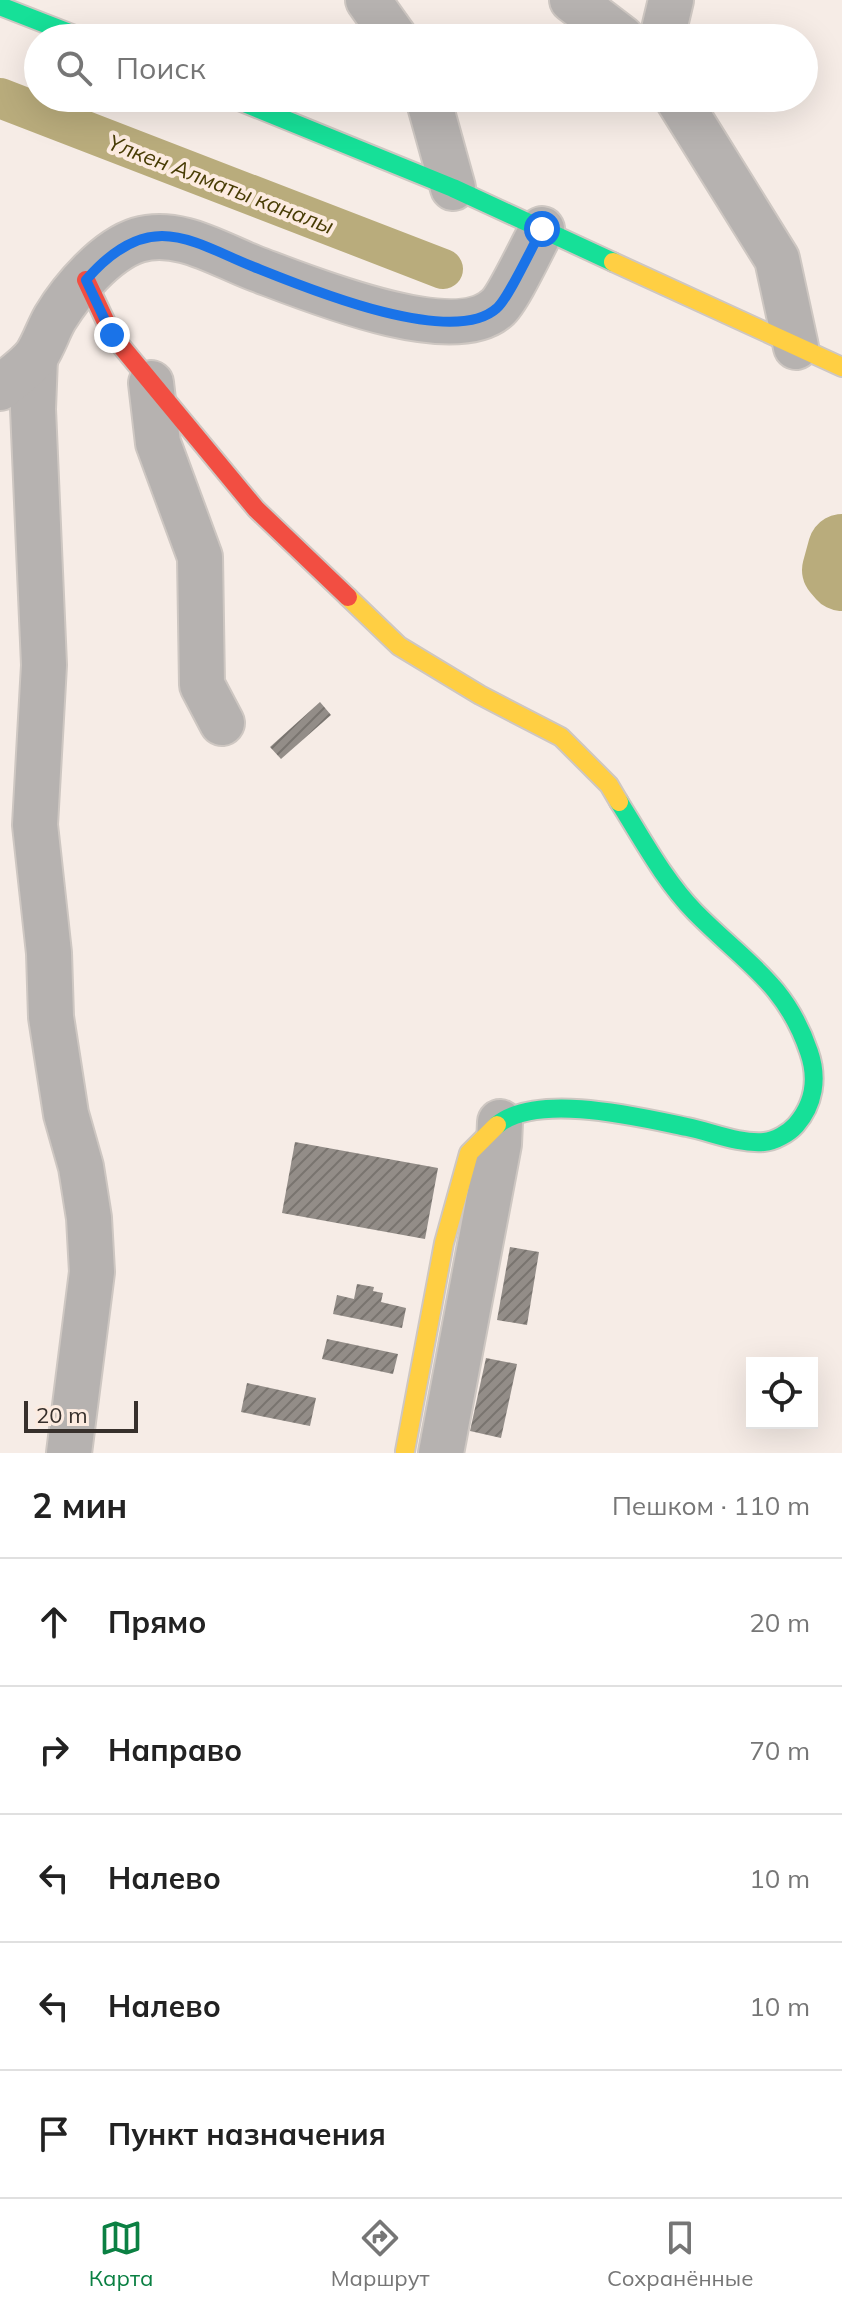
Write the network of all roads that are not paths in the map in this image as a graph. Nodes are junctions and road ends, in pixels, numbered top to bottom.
1 (368, 0) edge
2 (572, 0) edge
3 (671, 0) edge
4 (0, 6) edge
5 (46, 24) edge
6 (385, 24) edge
7 (604, 24) edge
8 (665, 24) edge
9 (266, 112) edge
10 (432, 112) edge
11 (686, 112) edge
12 (453, 188) junction
13 (542, 229) junction
14 (86, 280) junction
15 (796, 347) junction
16 (35, 358) junction
17 (842, 367) edge
18 (151, 383) junction
19 (0, 388) edge
20 (222, 723) dead end
21 (500, 1122) joint
22 (423, 1452) edge
23 (69, 1453) edge

1 - 6 street
2 - 7 street
3 - 8 street
4 - 5 street
9 - 12 street
10 - 12 street
11 - 15 street
12 - 13 street
13 - 14 street
13 - 15 street
14 - 16 street
14 - 18 street
15 - 17 street
16 - 19 street
16 - 23 street
18 - 20 street
18 - 21 street
21 - 22 street

